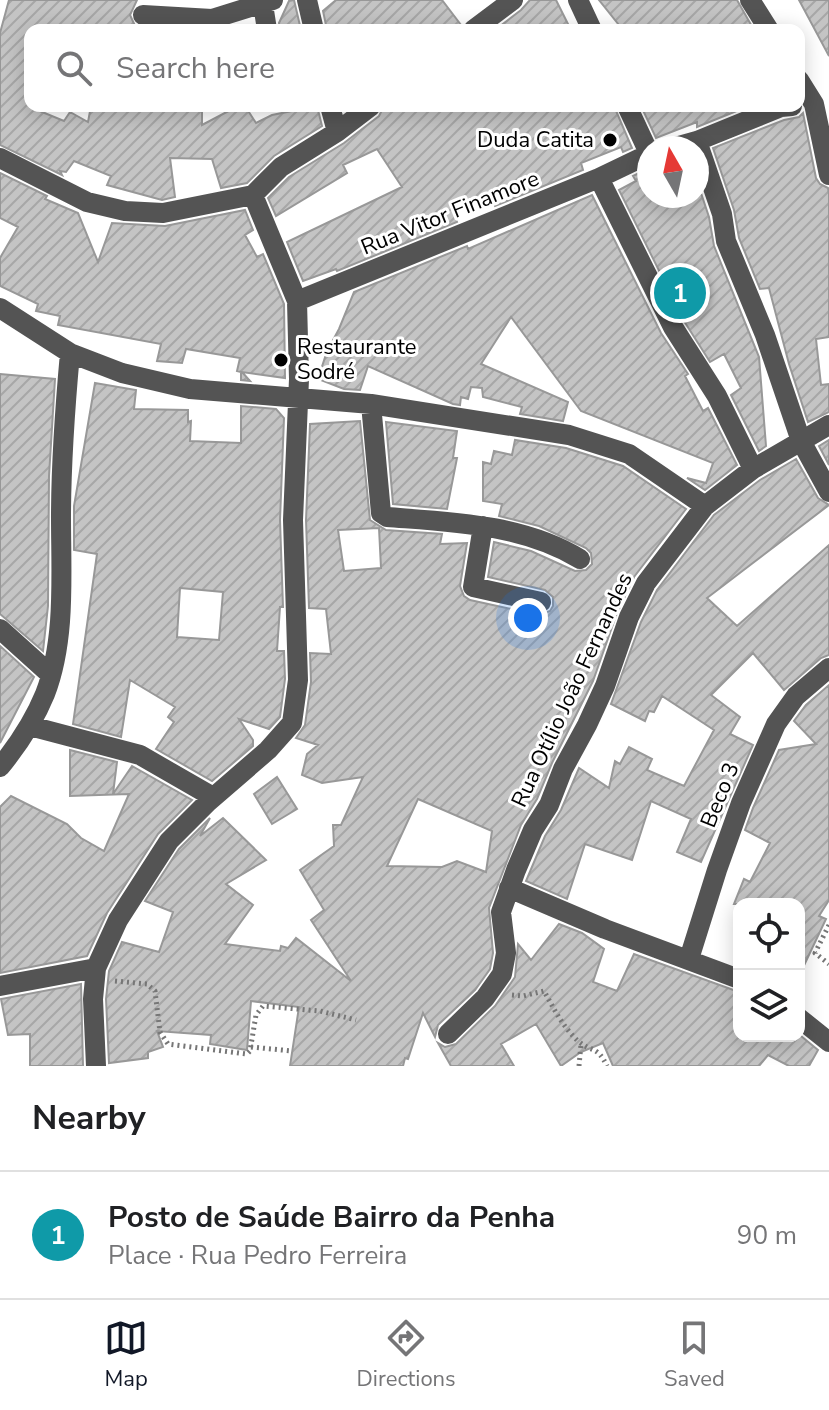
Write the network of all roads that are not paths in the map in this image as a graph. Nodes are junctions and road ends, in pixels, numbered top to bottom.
1 (307, 0) edge
2 (513, 0) edge
3 (578, 0) edge
4 (750, 0) edge
5 (268, 2) edge
6 (143, 15) dead end
7 (267, 24) edge
8 (313, 24) edge
9 (481, 24) edge
10 (589, 24) edge
11 (765, 24) edge
12 (814, 104) edge
13 (332, 112) edge
14 (363, 112) edge
15 (630, 112) edge
16 (769, 112) edge
17 (337, 132) junction
18 (641, 136) edge
19 (709, 136) edge
20 (0, 158) edge
21 (637, 160) edge
22 (829, 175) edge
23 (709, 176) edge
24 (599, 178) junction
25 (253, 195) junction
26 (304, 298) junction
27 (0, 308) edge
28 (70, 353) junction
29 (298, 399) junction
30 (371, 404) junction
31 (829, 425) edge
32 (801, 441) junction
33 (753, 469) junction
34 (829, 492) edge
35 (705, 506) junction
36 (483, 526) junction
37 (580, 559) dead end
38 (541, 602) dead end
39 (0, 629) edge
40 (827, 673) edge
41 (51, 675) junction
42 (30, 726) junction
43 (0, 767) edge
44 (213, 797) junction
45 (509, 888) junction
46 (689, 959) junction
47 (95, 974) junction
48 (733, 977) edge
49 (0, 986) edge
50 (805, 1023) edge
51 (448, 1034) dead end
52 (829, 1042) edge
53 (96, 1066) edge

1 - 8 street
2 - 9 street
3 - 10 street
4 - 11 street
5 - 6 street
5 - 7 street
12 - 22 street
13 - 17 street
14 - 17 street
15 - 18 street
16 - 19 street
17 - 25 street
20 - 25 street
21 - 24 street, Rua Vitor Finamore
23 - 32 street
24 - 26 street, Rua Vitor Finamore
24 - 33 street
25 - 26 street
26 - 29 street
27 - 28 street
28 - 29 street
28 - 41 street
29 - 30 street
29 - 44 street
30 - 35 street
30 - 36 street
31 - 32 street, Rua Otílio João Fernandes
32 - 33 street, Rua Otílio João Fernandes
32 - 34 street
33 - 35 street, Rua Otílio João Fernandes
35 - 45 street, Rua Otílio João Fernandes
36 - 37 street
36 - 38 street
39 - 41 street
40 - 46 street, Beco 3
41 - 42 street
42 - 43 street
42 - 44 street
44 - 47 street
45 - 46 street
45 - 51 street, Rua Otílio João Fernandes
46 - 48 street
47 - 49 street
47 - 53 street
50 - 52 street

